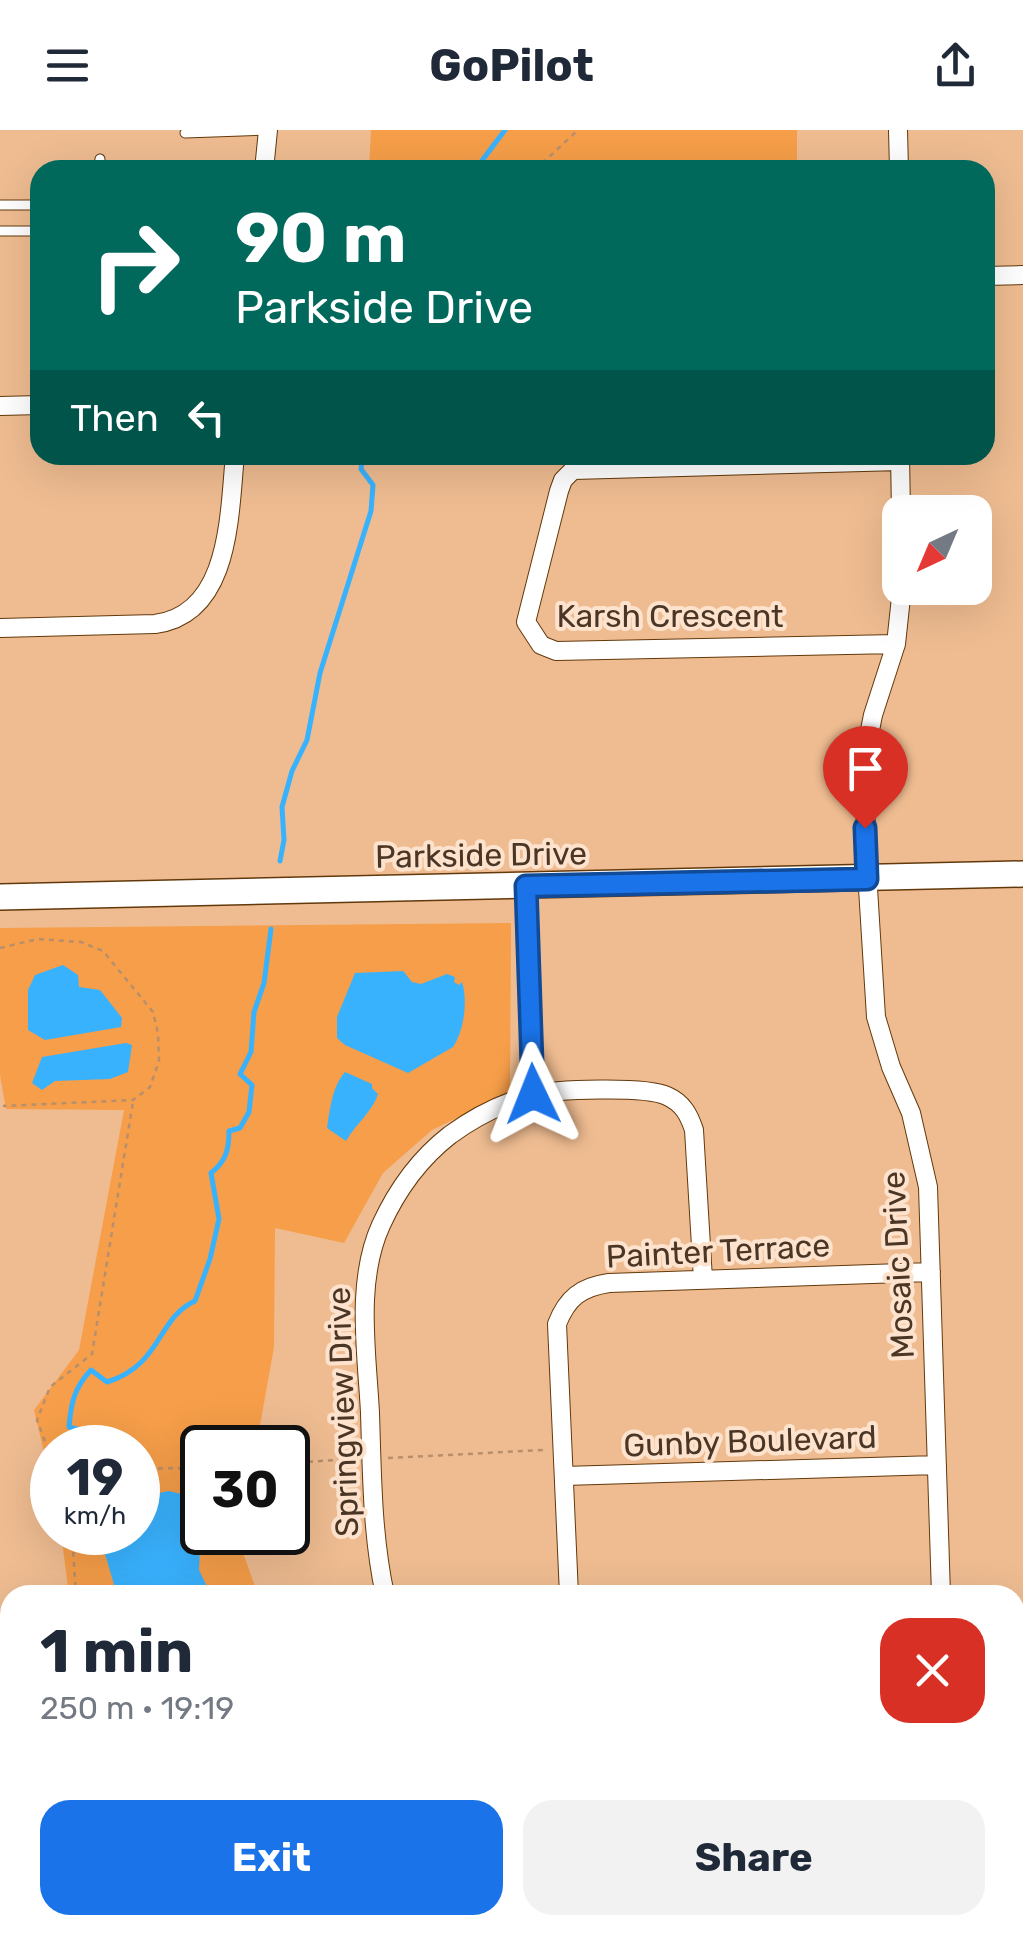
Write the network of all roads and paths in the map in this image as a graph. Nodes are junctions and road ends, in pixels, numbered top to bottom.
1 (268, 130) edge
2 (578, 130) edge
3 (898, 130) edge
4 (186, 133) dead end
5 (265, 160) edge
6 (546, 160) edge
7 (898, 160) edge
8 (30, 204) edge
9 (0, 205) edge
10 (0, 231) edge
11 (30, 231) edge
12 (1023, 275) edge
13 (995, 276) edge
14 (30, 405) edge
15 (0, 406) edge
16 (234, 465) edge
17 (709, 465) edge
18 (900, 465) edge
19 (901, 495) edge
20 (900, 605) edge
21 (0, 628) edge
22 (896, 644) junction
23 (1023, 874) edge
24 (867, 879) junction
25 (526, 886) junction
26 (0, 897) edge
27 (0, 948) edge
28 (533, 1094) junction
29 (133, 1100) junction
30 (3, 1106) dead end
31 (931, 1272) junction
32 (703, 1279) junction
33 (39, 1425) edge
34 (546, 1450) dead end
35 (360, 1458) dead end
36 (388, 1458) dead end
37 (310, 1461) edge
38 (937, 1464) junction
39 (564, 1476) junction
40 (73, 1555) edge
41 (75, 1585) edge
42 (383, 1585) edge
43 (569, 1585) edge
44 (940, 1585) edge

1 - 4 lane
1 - 5 street
2 - 6 path
3 - 7 street
8 - 9 lane
10 - 11 lane
12 - 13 street
14 - 15 street
16 - 21 street
17 - 22 street, Karsh Crescent
18 - 19 street
20 - 22 street, Mosaic Drive
22 - 24 street, Mosaic Drive
23 - 24 main road, Parkside Drive
24 - 25 main road, Parkside Drive
24 - 31 street, Mosaic Drive
25 - 26 main road, Parkside Drive
25 - 28 street
27 - 29 path
28 - 32 street, Springview Drive
28 - 42 street, Springview Drive
29 - 30 path
29 - 33 path
31 - 32 street, Painter Terrace
31 - 38 street, Mosaic Drive
32 - 39 street, Painter Terrace
34 - 36 path
35 - 37 path
38 - 39 street, Gunby Boulevard
38 - 44 street, Mosaic Drive
39 - 43 street, Painter Terrace
40 - 41 path

